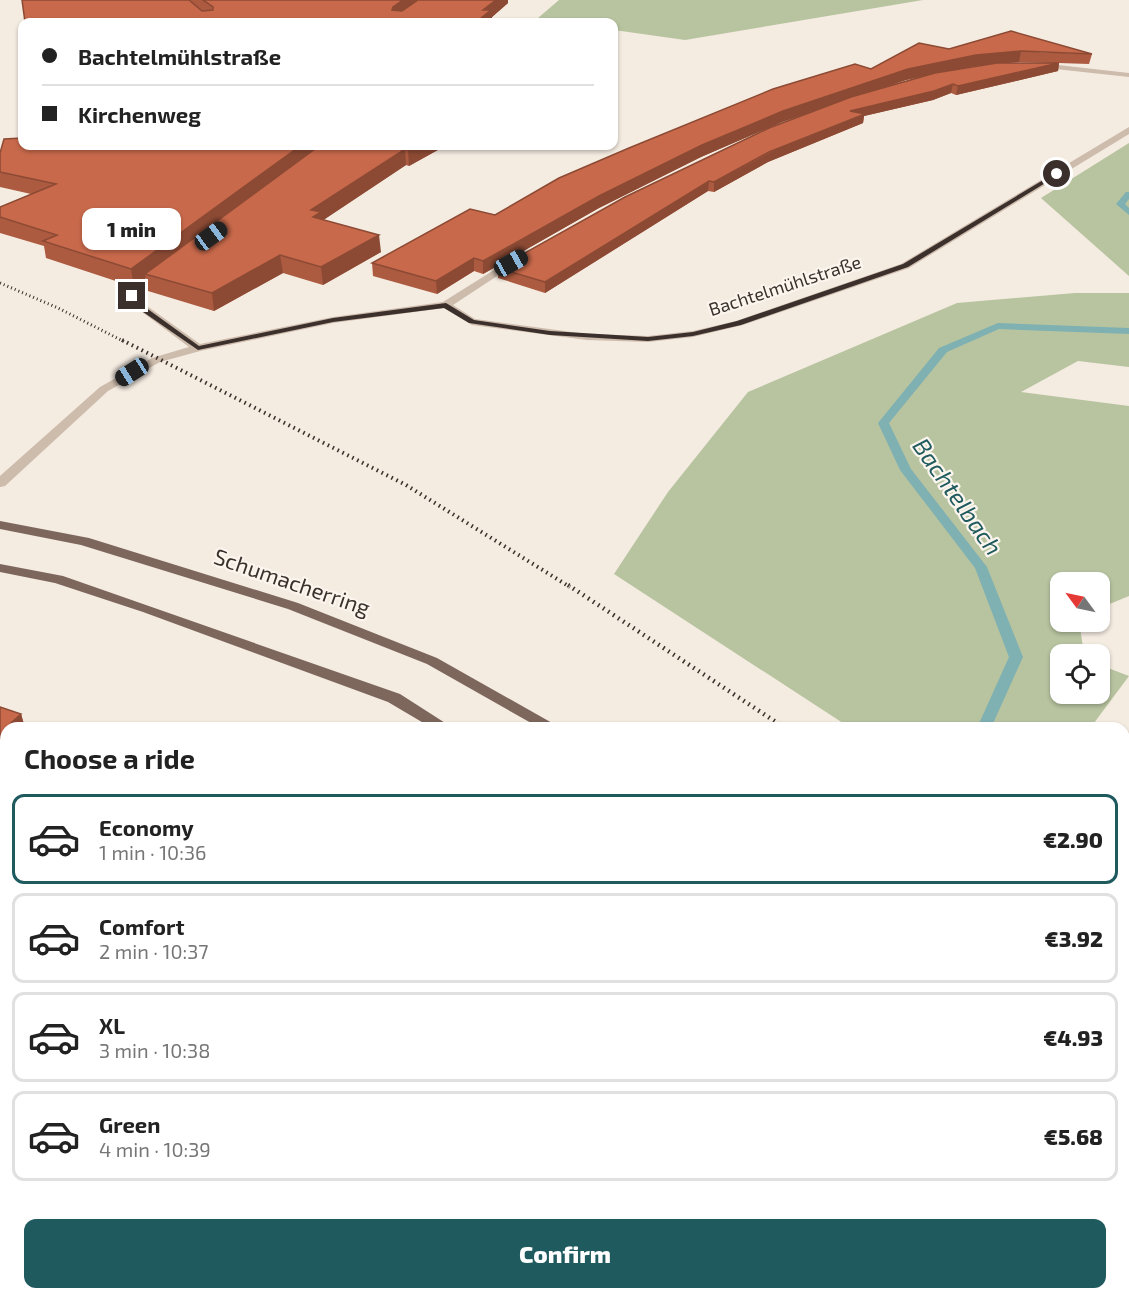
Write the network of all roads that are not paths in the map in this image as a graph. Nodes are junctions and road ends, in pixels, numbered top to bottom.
1 (1031, 66) edge
2 (1129, 75) edge
3 (1129, 130) edge
4 (521, 257) edge
5 (168, 268) edge
6 (446, 305) junction
7 (198, 348) junction
8 (0, 483) edge
9 (0, 525) edge
10 (0, 568) edge
11 (435, 722) edge
12 (542, 722) edge

1 - 2 street
3 - 6 street, Bachtelmühlstraße
4 - 6 street
5 - 7 street
6 - 7 street
7 - 8 street
9 - 12 main road, Schumacherring
10 - 11 main road

